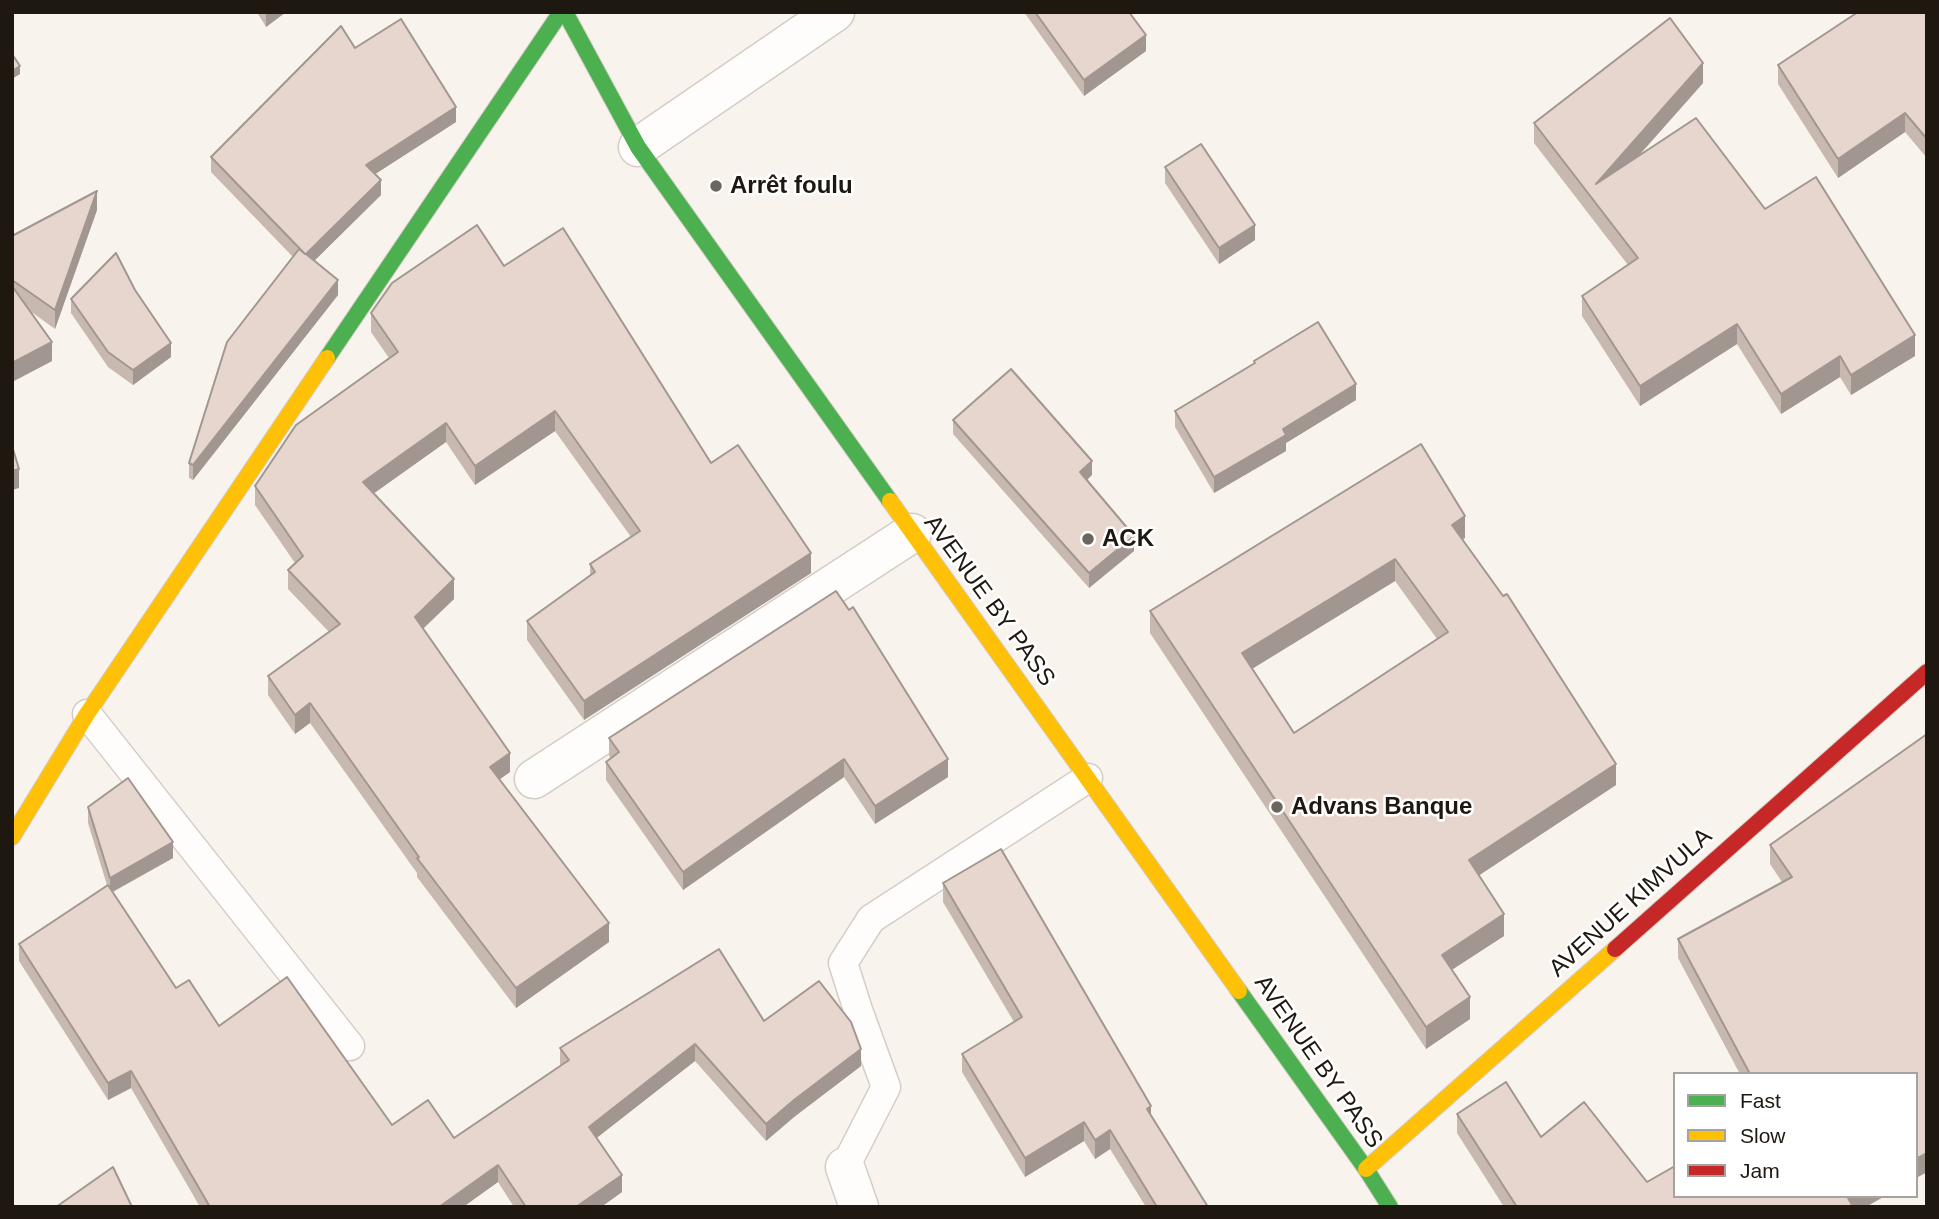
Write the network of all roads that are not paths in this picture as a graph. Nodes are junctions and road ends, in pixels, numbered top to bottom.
1 (563, 12) edge
2 (835, 12) edge
3 (638, 148) junction
4 (912, 533) junction
5 (1927, 672) edge
6 (87, 714) junction
7 (1088, 778) junction
8 (534, 779) dead end
9 (12, 837) edge
10 (350, 1046) dead end
11 (845, 1167) joint
12 (1366, 1169) junction
13 (859, 1207) edge
14 (1390, 1207) edge

1 - 3 main road, AVENUE BY PASS
1 - 6 main road
2 - 3 street
3 - 4 main road, AVENUE BY PASS
4 - 7 main road, AVENUE BY PASS
4 - 8 street
5 - 12 main road, AVENUE KIMVULA
6 - 9 main road
6 - 10 lane
7 - 11 lane
7 - 12 main road, AVENUE BY PASS
11 - 13 street
12 - 14 main road, AVENUE BY PASS

